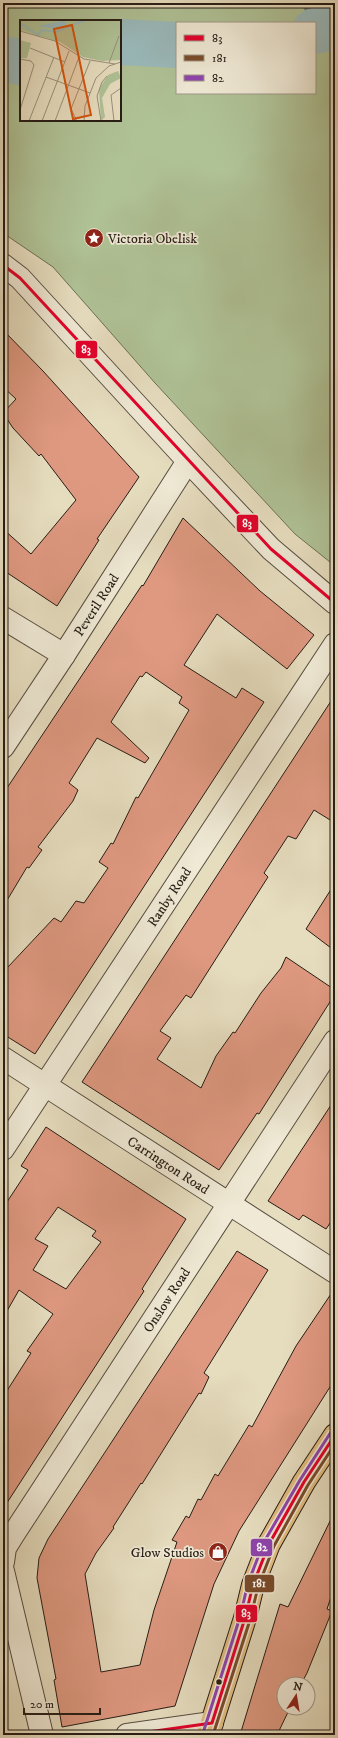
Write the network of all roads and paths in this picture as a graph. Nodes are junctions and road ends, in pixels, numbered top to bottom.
1 (3, 265) edge
2 (188, 461) junction
3 (335, 603) edge
4 (3, 618) edge
5 (335, 644) edge
6 (64, 655) junction
7 (3, 747) edge
8 (335, 1041) edge
9 (3, 1058) edge
10 (45, 1085) junction
11 (3, 1149) edge
12 (230, 1203) junction
13 (335, 1272) edge
14 (335, 1435) edge
15 (3, 1562) edge
16 (3, 1570) edge
17 (210, 1729) edge
18 (42, 1735) edge
19 (127, 1735) edge

1 - 2 street
2 - 3 street
2 - 6 street, Peveril Road
4 - 6 street
5 - 10 street, Ranby Road
6 - 7 street, Peveril Road
8 - 12 street, Onslow Road
9 - 10 street, Carrington Road
10 - 11 street, Ranby Road
10 - 12 street, Carrington Road
12 - 13 street, Carrington Road
12 - 15 street, Onslow Road
14 - 17 main road
16 - 18 street
17 - 19 street

